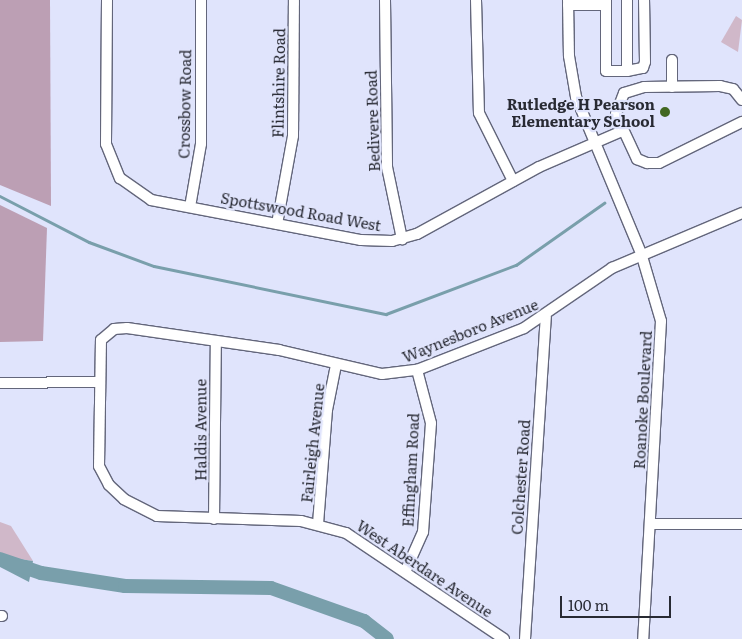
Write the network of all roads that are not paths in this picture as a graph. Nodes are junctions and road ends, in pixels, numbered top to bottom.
1 (107, 0) edge
2 (201, 0) edge
3 (294, 0) edge
4 (385, 0) edge
5 (476, 0) edge
6 (627, 0) edge
7 (644, 0) edge
8 (606, 2) edge
9 (568, 3) edge
10 (672, 60) dead end
11 (627, 71) junction
12 (672, 87) junction
13 (742, 100) edge
14 (742, 122) edge
15 (622, 131) junction
16 (592, 144) junction
17 (513, 181) junction
18 (190, 207) junction
19 (742, 213) edge
20 (277, 224) junction
21 (402, 239) junction
22 (642, 253) junction
23 (546, 317) junction
24 (216, 341) junction
25 (336, 365) junction
26 (416, 370) junction
27 (97, 382) junction
28 (0, 383) edge
29 (214, 519) junction
30 (318, 524) junction
31 (651, 524) junction
32 (742, 524) edge
33 (406, 570) junction
34 (504, 639) edge
35 (524, 639) edge
36 (643, 639) edge

1 - 18 street, Spottswood Road West
2 - 18 street, Crossbow Road
3 - 20 street, Flintshire Road
4 - 21 street, Bedivere Road
5 - 17 street
6 - 11 street
7 - 11 street
8 - 9 street
8 - 11 street
9 - 16 street, Roanoke Boulevard
10 - 12 street
12 - 13 street
12 - 15 street
14 - 15 street
15 - 16 street, Spottswood Road West
16 - 17 street, Spottswood Road West
16 - 22 street, Roanoke Boulevard
17 - 21 street, Spottswood Road West
18 - 20 street, Spottswood Road West
19 - 22 street, Waynesboro Avenue
20 - 21 street, Spottswood Road West
22 - 23 street, Waynesboro Avenue
22 - 31 street, Roanoke Boulevard
23 - 26 street, Waynesboro Avenue
23 - 35 street, Colchester Road
24 - 25 street, Waynesboro Avenue
24 - 27 street, Waynesboro Avenue
24 - 29 street, Haldis Avenue
25 - 26 street, Waynesboro Avenue
25 - 30 street, Fairleigh Avenue
26 - 33 street, Effingham Road
27 - 28 street
27 - 29 street, West Aberdare Avenue
29 - 30 street, West Aberdare Avenue
30 - 33 street, West Aberdare Avenue
31 - 32 street
31 - 36 street, Roanoke Boulevard
33 - 34 street, West Aberdare Avenue

